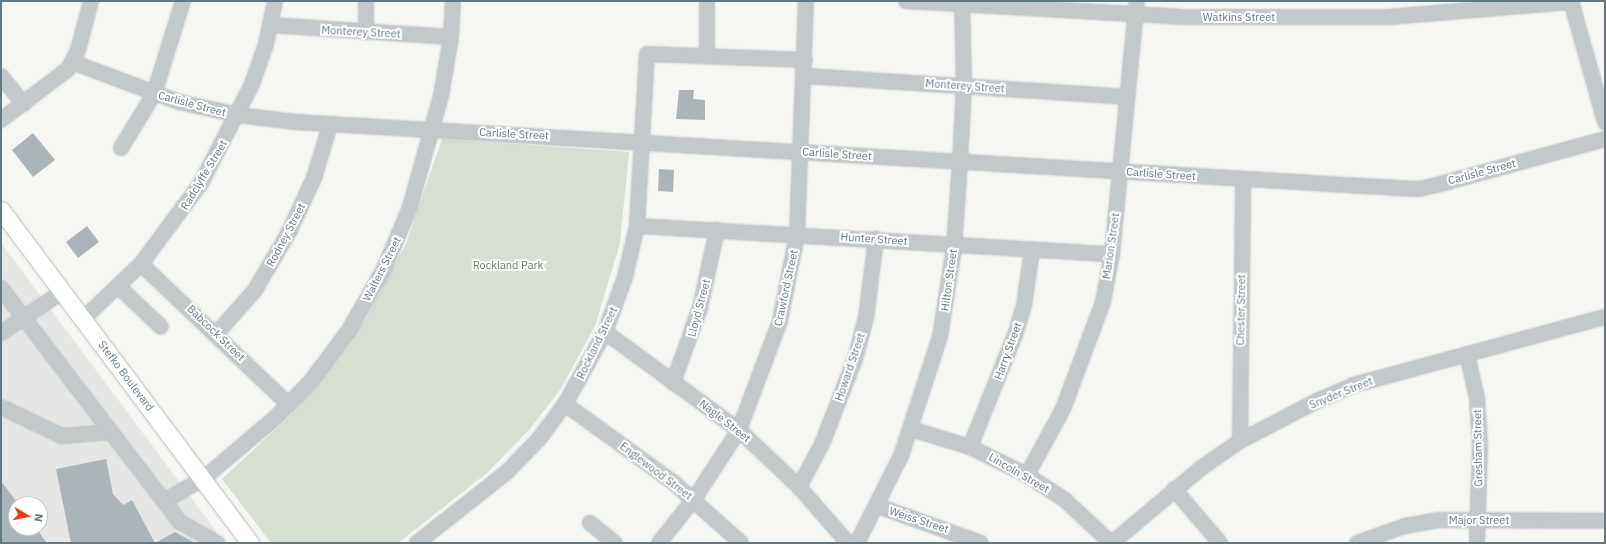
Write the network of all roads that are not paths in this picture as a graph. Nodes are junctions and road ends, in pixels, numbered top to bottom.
1 (92, 1) edge
2 (183, 1) edge
3 (275, 1) edge
4 (366, 1) edge
5 (453, 1) edge
6 (707, 1) edge
7 (806, 1) edge
8 (906, 1) edge
9 (1571, 2) edge
10 (962, 3) edge
11 (1136, 8) edge
12 (270, 25) junction
13 (366, 32) junction
14 (452, 37) junction
15 (707, 56) junction
16 (805, 60) junction
17 (72, 62) junction
18 (1, 76) edge
19 (805, 76) junction
20 (964, 86) junction
21 (154, 94) junction
22 (1126, 97) junction
23 (24, 104) junction
24 (238, 115) junction
25 (1, 120) edge
26 (1605, 122) edge
27 (330, 125) junction
28 (432, 129) junction
29 (1605, 139) edge
30 (643, 142) junction
31 (121, 148) dead end
32 (802, 152) junction
33 (960, 162) junction
34 (1120, 171) junction
35 (1243, 179) junction
36 (1, 210) edge
37 (637, 226) junction
38 (717, 230) junction
39 (797, 234) junction
40 (876, 239) junction
41 (954, 244) junction
42 (1032, 251) junction
43 (1112, 254) junction
44 (141, 264) junction
45 (118, 286) junction
46 (1, 288) edge
47 (62, 292) junction
48 (24, 317) junction
49 (1605, 317) edge
50 (83, 319) junction
51 (160, 328) dead end
52 (605, 332) junction
53 (217, 333) junction
54 (1, 334) edge
55 (1467, 354) junction
56 (673, 383) junction
57 (565, 404) junction
58 (289, 405) junction
59 (1, 407) edge
60 (911, 429) junction
61 (739, 430) junction
62 (111, 432) junction
63 (1240, 441) junction
64 (970, 447) junction
65 (1028, 475) junction
66 (203, 479) junction
67 (799, 487) junction
68 (1174, 489) junction
69 (694, 499) junction
70 (164, 501) junction
71 (878, 506) junction
72 (1478, 520) junction
73 (1605, 521) edge
74 (590, 523) dead end
75 (217, 543) edge
76 (250, 543) edge
77 (417, 543) edge
78 (615, 543) edge
79 (659, 543) edge
80 (741, 543) edge
81 (848, 543) edge
82 (857, 543) edge
83 (980, 543) edge
84 (1111, 543) edge
85 (1220, 543) edge
86 (1357, 543) edge
87 (1478, 543) edge

1 - 17 street
2 - 21 street
3 - 12 street, Radclyffe Street
4 - 13 street
5 - 14 street, Walters Street
6 - 15 street
7 - 16 street, Crawford Street
8 - 10 street, Watkins Street
9 - 11 street, Watkins Street
9 - 26 street
10 - 11 street, Watkins Street
10 - 20 street, Hilton Street
11 - 22 street, Marion Street
12 - 13 street, Monterey Street
12 - 24 street, Radclyffe Street
13 - 14 street, Monterey Street
14 - 28 street, Walters Street
15 - 16 street
15 - 30 street, Rockland Street
16 - 19 street, Crawford Street
17 - 21 street, Carlisle Street
17 - 23 street
18 - 23 street
19 - 20 street, Monterey Street
19 - 32 street, Crawford Street
20 - 22 street, Monterey Street
20 - 33 street, Hilton Street
21 - 24 street, Carlisle Street
21 - 31 street
22 - 34 street, Marion Street
23 - 25 street
24 - 27 street, Carlisle Street
24 - 44 street, Radclyffe Street
27 - 28 street, Carlisle Street
27 - 53 street, Rodney Street
28 - 30 street, Carlisle Street
28 - 58 street, Walters Street
29 - 35 street, Carlisle Street
30 - 32 street, Carlisle Street
30 - 37 street, Rockland Street
32 - 33 street, Carlisle Street
32 - 39 street, Crawford Street
33 - 34 street, Carlisle Street
33 - 41 street, Hilton Street
34 - 35 street, Carlisle Street
34 - 43 street, Marion Street
35 - 63 street, Chester Street
36 - 47 main road, Stefko Boulevard
37 - 38 street, Hunter Street
37 - 52 street, Rockland Street
38 - 39 street, Hunter Street
38 - 56 street, Lloyd Street
39 - 40 street, Hunter Street
39 - 61 street, Crawford Street
40 - 41 street, Hunter Street
40 - 67 street, Howard Street
41 - 42 street, Hunter Street
41 - 60 street, Hilton Street
42 - 43 street, Hunter Street
42 - 64 street, Harry Street
43 - 65 street, Marion Street
44 - 45 street, Radclyffe Street
44 - 53 street, Babcock Street
45 - 50 street, Radclyffe Street
45 - 51 street
46 - 48 street
47 - 48 street
47 - 50 main road, Stefko Boulevard
48 - 54 street
48 - 62 street
49 - 55 street, Snyder Street
50 - 66 main road, Stefko Boulevard
52 - 56 street, Nagle Street
52 - 57 street, Rockland Street
53 - 58 street, Babcock Street
55 - 63 street, Snyder Street
55 - 72 street, Gresham Street
56 - 61 street, Nagle Street
57 - 69 street, Englewood Street
57 - 77 street, Rockland Street
58 - 66 street, Walters Street
59 - 62 street
60 - 64 street, Lincoln Street
60 - 71 street, Hilton Street
61 - 67 street, Nagle Street
61 - 69 street, Crawford Street
62 - 70 street
63 - 68 street, Snyder Street
64 - 65 street, Lincoln Street
65 - 84 street, Lincoln Street
66 - 70 street, Walters Street
66 - 76 main road, Stefko Boulevard
67 - 81 street, Nagle Street
68 - 84 street, Snyder Street
68 - 85 street
69 - 79 street, Crawford Street
69 - 80 street, Englewood Street
70 - 75 street
71 - 82 street, Hilton Street
71 - 83 street, Weiss Street
72 - 73 street, Major Street
72 - 86 street, Major Street
72 - 87 street, Gresham Street
74 - 78 street

